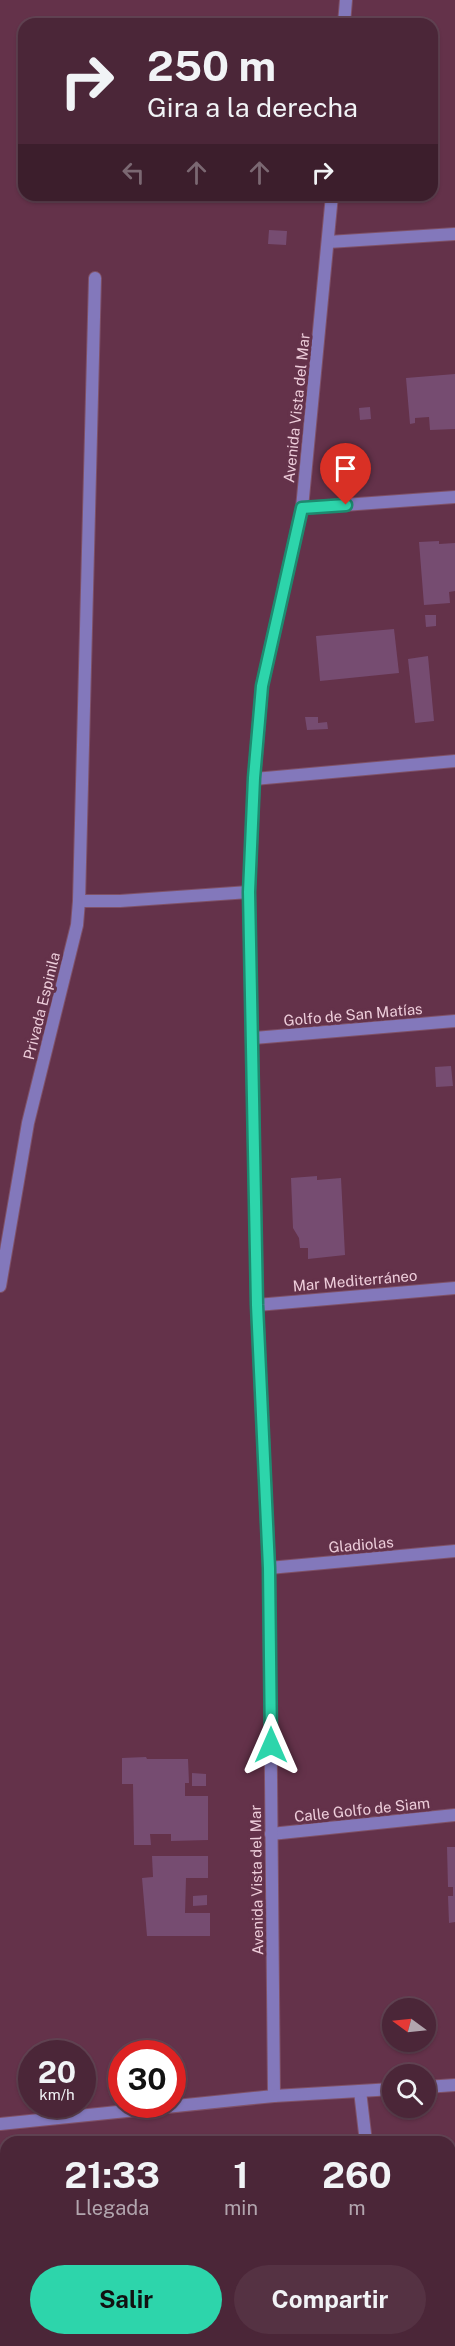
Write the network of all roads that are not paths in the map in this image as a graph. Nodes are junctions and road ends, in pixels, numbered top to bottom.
1 (346, 0) edge
2 (344, 18) edge
3 (331, 201) edge
4 (455, 234) edge
5 (328, 242) junction
6 (95, 278) dead end
7 (455, 497) edge
8 (302, 508) junction
9 (455, 760) edge
10 (254, 778) junction
11 (249, 892) junction
12 (80, 901) junction
13 (455, 1022) edge
14 (253, 1038) junction
15 (0, 1286) edge
16 (455, 1288) edge
17 (257, 1305) junction
18 (455, 1551) edge
19 (269, 1568) junction
20 (455, 1815) edge
21 (271, 1834) junction
22 (455, 2085) edge
23 (436, 2086) edge
24 (382, 2090) edge
25 (360, 2091) junction
26 (274, 2096) junction
27 (0, 2124) edge
28 (365, 2136) edge

1 - 2 street
3 - 5 street, Avenida Vista del Mar
4 - 5 street
5 - 8 street, Avenida Vista del Mar
6 - 12 street, Privada Espinila
7 - 8 street
8 - 10 street, Avenida Vista del Mar
9 - 10 street
10 - 11 street, Avenida Vista del Mar
11 - 12 street
11 - 14 street, Avenida Vista del Mar
12 - 15 street, Privada Espinila
13 - 14 street, Golfo de San Matías
14 - 17 street, Avenida Vista del Mar
16 - 17 street, Mar Mediterráneo
17 - 19 street, Avenida Vista del Mar
18 - 19 street, Gladiolas
19 - 21 street, Avenida Vista del Mar
20 - 21 street, Calle Golfo de Siam
21 - 26 street, Avenida Vista del Mar
22 - 23 street
24 - 25 street
25 - 26 street
25 - 28 street
26 - 27 street

